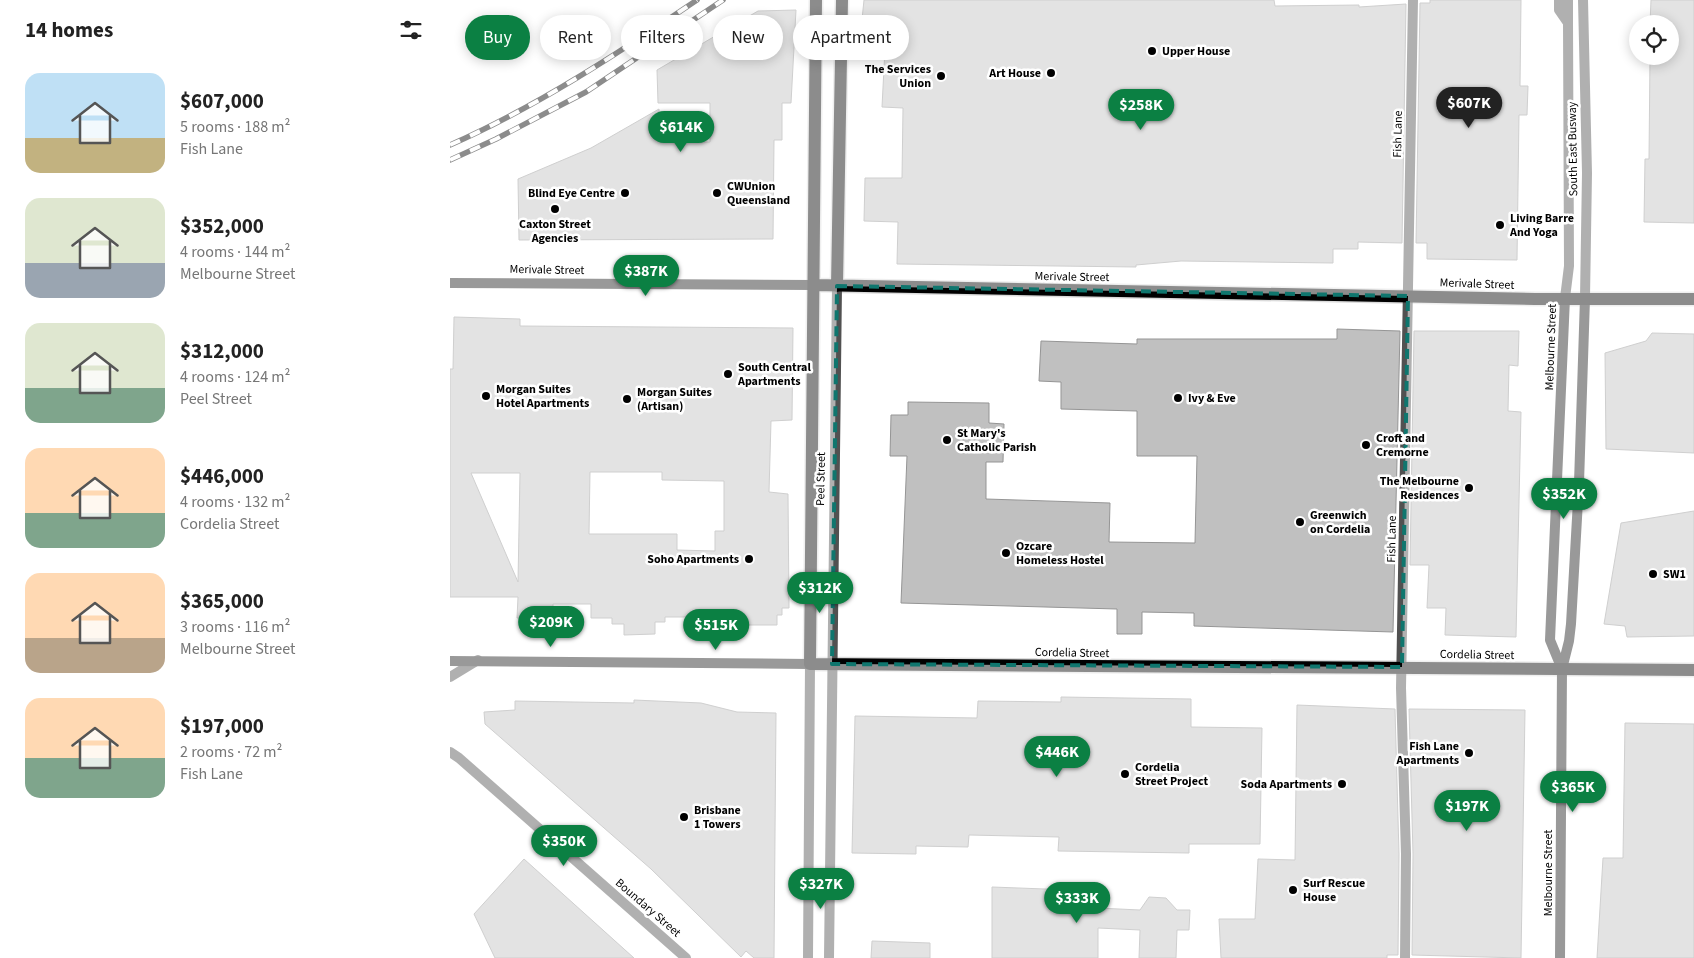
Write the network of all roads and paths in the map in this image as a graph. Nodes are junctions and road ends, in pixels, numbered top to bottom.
1 (816, 0) edge
2 (842, 0) edge
3 (1414, 0) edge
4 (1559, 0) edge
5 (1568, 0) edge
6 (1583, 0) edge
7 (1568, 24) junction
8 (450, 283) edge
9 (814, 285) junction
10 (837, 286) junction
11 (1408, 296) junction
12 (1565, 298) junction
13 (1585, 298) junction
14 (1694, 299) edge
15 (479, 660) junction
16 (450, 661) edge
17 (810, 664) junction
18 (832, 664) junction
19 (1402, 667) junction
20 (1562, 669) junction
21 (1694, 670) edge
22 (450, 677) edge
23 (450, 743) edge
24 (450, 752) edge
25 (459, 758) junction
26 (686, 958) edge
27 (808, 958) edge
28 (828, 958) edge
29 (1405, 958) edge
30 (1560, 958) edge

1 - 9 main road, Peel Street
2 - 10 main road, Peel Street
3 - 11 street, Fish Lane
4 - 7 street, Melbourne Street
5 - 7 street, Melbourne Street
6 - 13 street, South East Busway
7 - 12 street, Melbourne Street
8 - 9 main road, Merivale Street
9 - 10 main road, Merivale Street
9 - 17 main road, Peel Street
10 - 11 main road, Merivale Street
10 - 18 street, Peel Street
11 - 12 main road, Merivale Street
11 - 19 street, Fish Lane
12 - 13 main road, Merivale Street
12 - 20 main road, Melbourne Street
13 - 14 main road, Merivale Street
13 - 20 main road, Melbourne Street
15 - 16 main road, Cordelia Street
15 - 17 main road, Cordelia Street
15 - 22 street
17 - 18 main road, Cordelia Street
17 - 27 street, Peel Street
18 - 19 main road, Cordelia Street
18 - 28 street, Peel Street
19 - 20 main road, Cordelia Street
19 - 29 street, Fish Lane
20 - 21 main road, Cordelia Street
20 - 30 main road, Melbourne Street
23 - 25 street, Boundary Street
24 - 25 street, Boundary Street
25 - 26 street, Boundary Street

